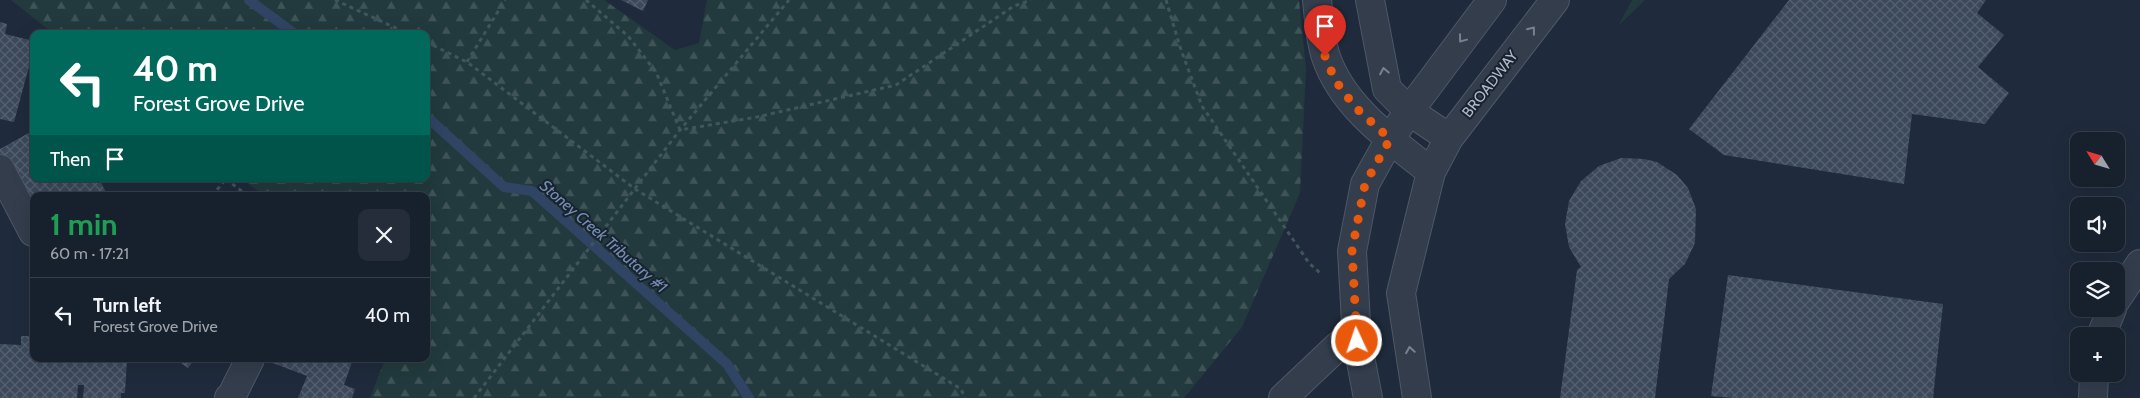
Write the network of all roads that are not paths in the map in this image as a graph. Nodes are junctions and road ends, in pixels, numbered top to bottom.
1 (1317, 0) edge
2 (1370, 0) edge
3 (1492, 0) edge
4 (1556, 0) edge
5 (1409, 111) junction
6 (1449, 138) junction
7 (1390, 139) junction
8 (0, 169) edge
9 (1431, 172) junction
10 (30, 226) edge
11 (2140, 264) edge
12 (2125, 286) edge
13 (1357, 341) junction
14 (248, 362) edge
15 (2094, 382) edge
16 (229, 398) edge
17 (1284, 398) edge
18 (1368, 398) edge
19 (1417, 398) edge
20 (2093, 398) edge

1 - 7 street
5 -> 2 street
3 -> 5 street
6 -> 4 street, BROADWAY
5 - 6 street
5 - 7 street
6 - 9 street, BROADWAY
7 - 9 street
7 - 13 street
8 - 10 street
19 -> 9 street, BROADWAY
11 - 12 street
13 - 17 street
13 - 18 street
14 - 16 street
15 - 20 street

